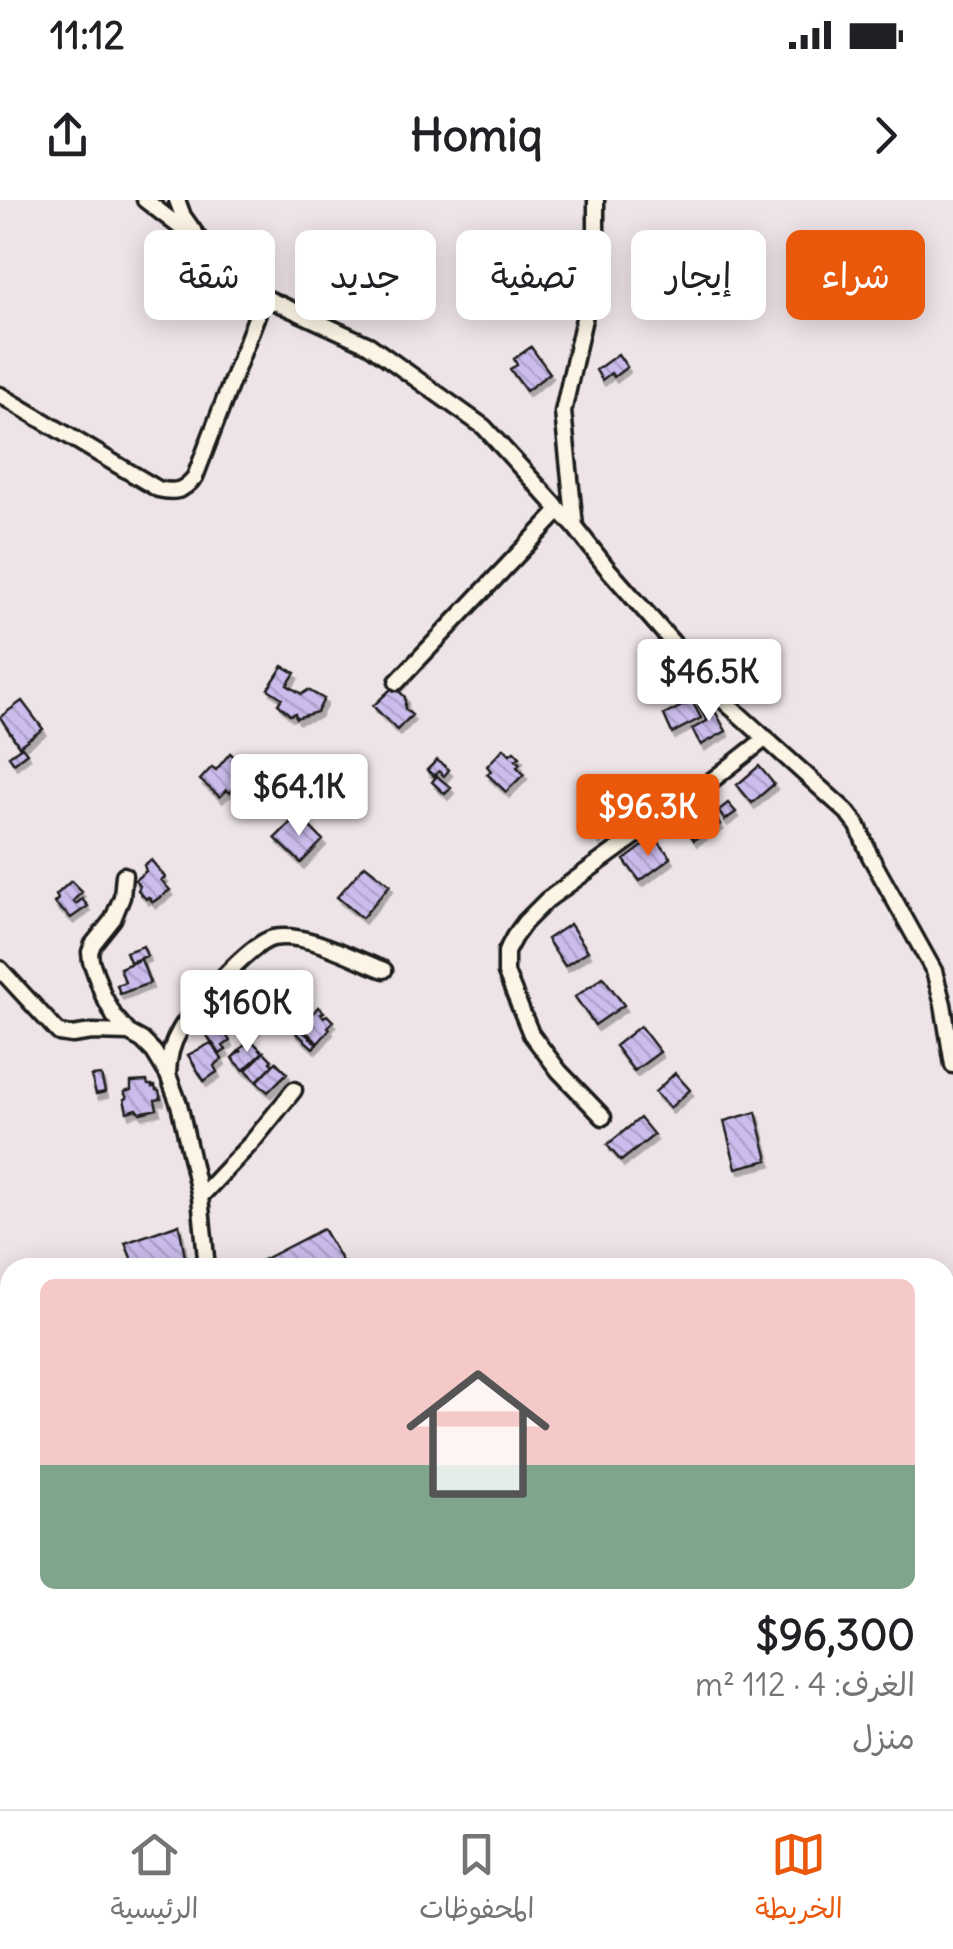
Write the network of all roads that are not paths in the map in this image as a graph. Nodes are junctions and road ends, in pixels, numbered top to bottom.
1 (145, 200) edge
2 (177, 200) edge
3 (596, 200) edge
4 (184, 230) edge
5 (193, 230) edge
6 (275, 302) edge
7 (255, 320) edge
8 (0, 395) edge
9 (559, 511) junction
10 (575, 527) junction
11 (397, 682) dead end
12 (766, 738) junction
13 (124, 875) dead end
14 (0, 969) edge
15 (384, 970) dead end
16 (129, 1033) junction
17 (953, 1065) edge
18 (168, 1075) junction
19 (294, 1090) dead end
20 (603, 1118) dead end
21 (200, 1198) junction
22 (206, 1258) edge

1 - 4 street
2 - 5 street
3 - 10 street
6 - 9 street
7 - 8 street
9 - 10 street
9 - 11 street
10 - 12 street
12 - 17 street
12 - 20 street
13 - 16 street
14 - 16 street
15 - 18 street
16 - 18 street
18 - 21 street
19 - 21 street
21 - 22 street

